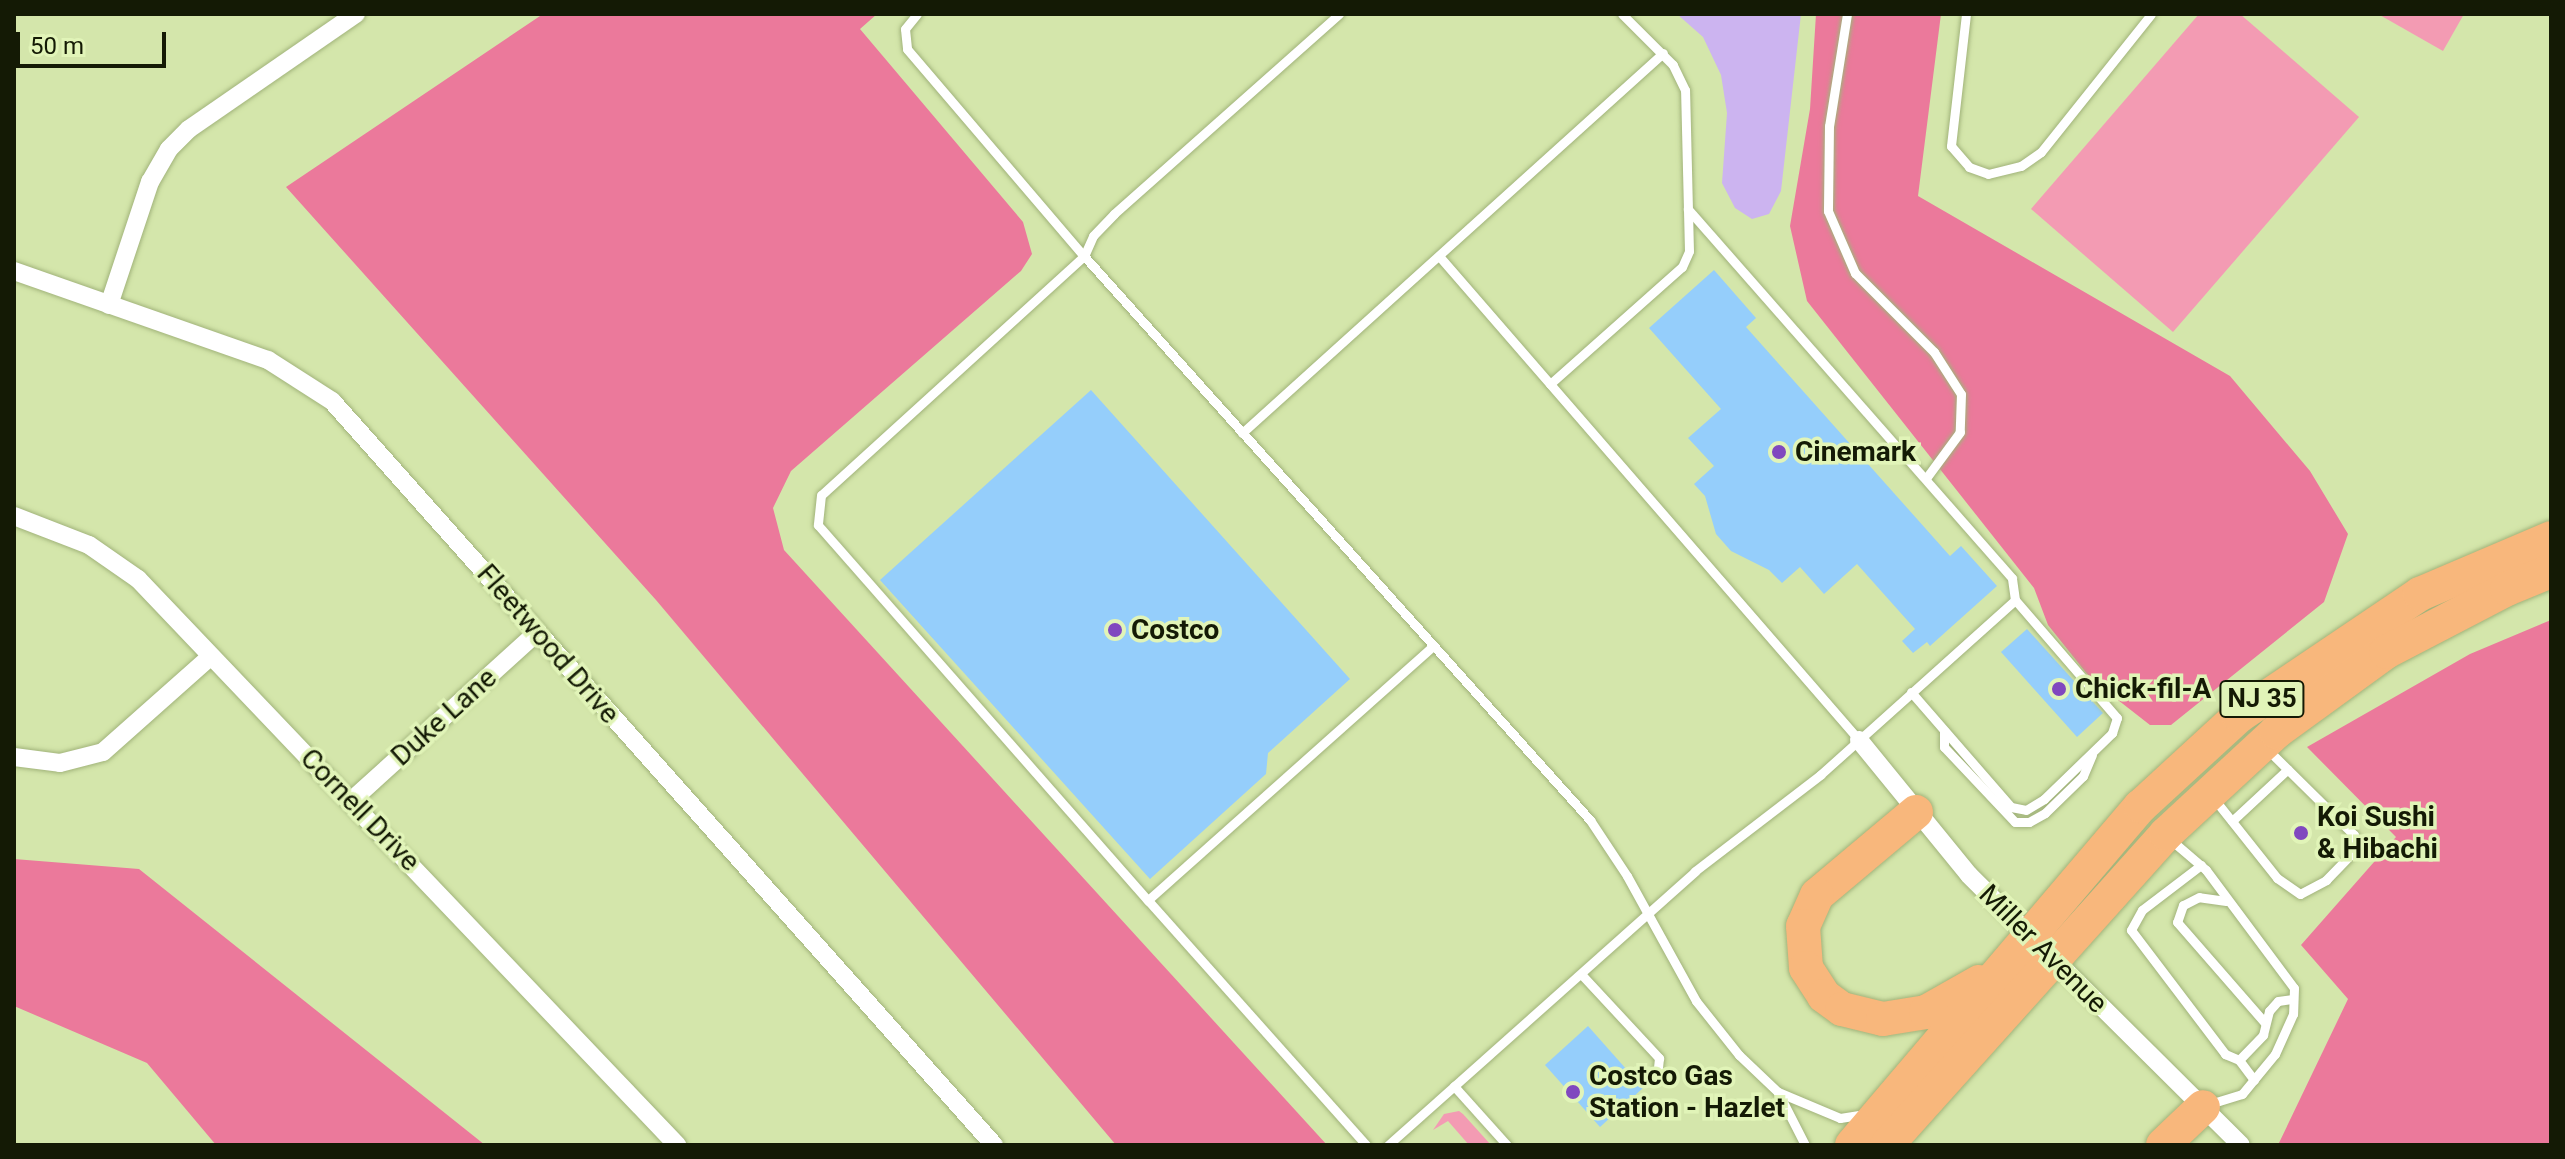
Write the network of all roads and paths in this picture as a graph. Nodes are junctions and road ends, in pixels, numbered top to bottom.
1 (356, 14) edge
2 (917, 14) edge
3 (1339, 14) edge
4 (1622, 14) edge
5 (1847, 14) edge
6 (1966, 14) edge
7 (2151, 14) edge
8 (1663, 53) junction
9 (1688, 209) junction
10 (1084, 256) junction
11 (1439, 256) junction
12 (14, 271) edge
13 (109, 305) junction
14 (1550, 384) junction
15 (1242, 433) junction
16 (1927, 477) junction
17 (14, 516) edge
18 (2551, 538) edge
19 (2551, 571) edge
20 (2015, 600) junction
21 (536, 633) junction
22 (1432, 647) junction
23 (211, 656) junction
24 (1911, 692) junction
25 (1859, 740) junction
26 (2262, 745) junction
27 (14, 757) edge
28 (2288, 769) junction
29 (2210, 794) junction
30 (351, 801) junction
31 (1916, 812) junction
32 (2232, 821) junction
33 (2166, 835) junction
34 (2201, 865) junction
35 (1148, 900) junction
36 (2226, 901) junction
37 (1649, 914) junction
38 (2028, 934) junction
39 (2053, 958) junction
40 (2005, 964) junction
41 (1581, 974) junction
42 (2293, 999) junction
43 (2265, 1023) junction
44 (2239, 1060) junction
45 (1658, 1068) dead end
46 (2254, 1080) junction
47 (1454, 1086) junction
48 (1778, 1092) junction
49 (1886, 1106) junction
50 (2203, 1107) junction
51 (677, 1145) edge
52 (994, 1145) edge
53 (1366, 1145) edge
54 (1388, 1145) edge
55 (1507, 1145) edge
56 (1805, 1145) edge
57 (1852, 1145) edge
58 (1887, 1145) edge
59 (2163, 1145) edge
60 (2241, 1145) edge

1 - 13 street
2 - 10 lane
3 - 10 lane
4 - 8 lane
5 - 16 lane
6 - 7 lane
8 - 9 lane
8 - 11 lane
9 - 14 lane
9 - 16 lane
10 - 15 lane
10 - 35 lane
11 - 14 lane
11 - 15 lane
12 - 13 street, Fleetwood Drive
13 - 21 street, Fleetwood Drive
14 - 25 lane
15 - 22 lane
16 - 20 lane
17 - 23 street, Cornell Drive
18 - 38 highway, NJ 35
19 - 26 highway, NJ 35
20 - 24 lane
20 - 24 lane
21 - 30 street, Duke Lane
21 - 52 street, Fleetwood Drive
22 - 35 lane
22 - 37 lane
23 - 27 street
23 - 30 street, Cornell Drive
24 - 25 lane
25 - 31 street, Miller Avenue
25 - 37 lane
26 - 28 lane
26 - 29 highway, NJ 35
28 - 32 lane
28 - 32 lane
29 - 32 lane
29 - 33 highway, NJ 35
30 - 51 street, Cornell Drive
31 - 38 street, Miller Avenue
31 - 40 highway
33 - 34 lane
33 - 39 highway, NJ 35
34 - 36 lane
34 - 44 lane
35 - 53 lane
36 - 42 lane
36 - 43 lane
37 - 41 lane
37 - 48 lane
38 - 39 street, Miller Avenue
38 - 40 highway, NJ 35
39 - 50 street, Miller Avenue
39 - 58 highway, NJ 35
40 - 49 highway, NJ 35
41 - 45 lane
41 - 47 lane
42 - 43 lane
42 - 46 lane
43 - 44 lane
44 - 46 lane
46 - 50 lane
47 - 54 lane
47 - 55 lane
48 - 49 lane
48 - 56 lane
49 - 57 highway, NJ 35
50 - 59 highway
50 - 60 street, Miller Avenue

